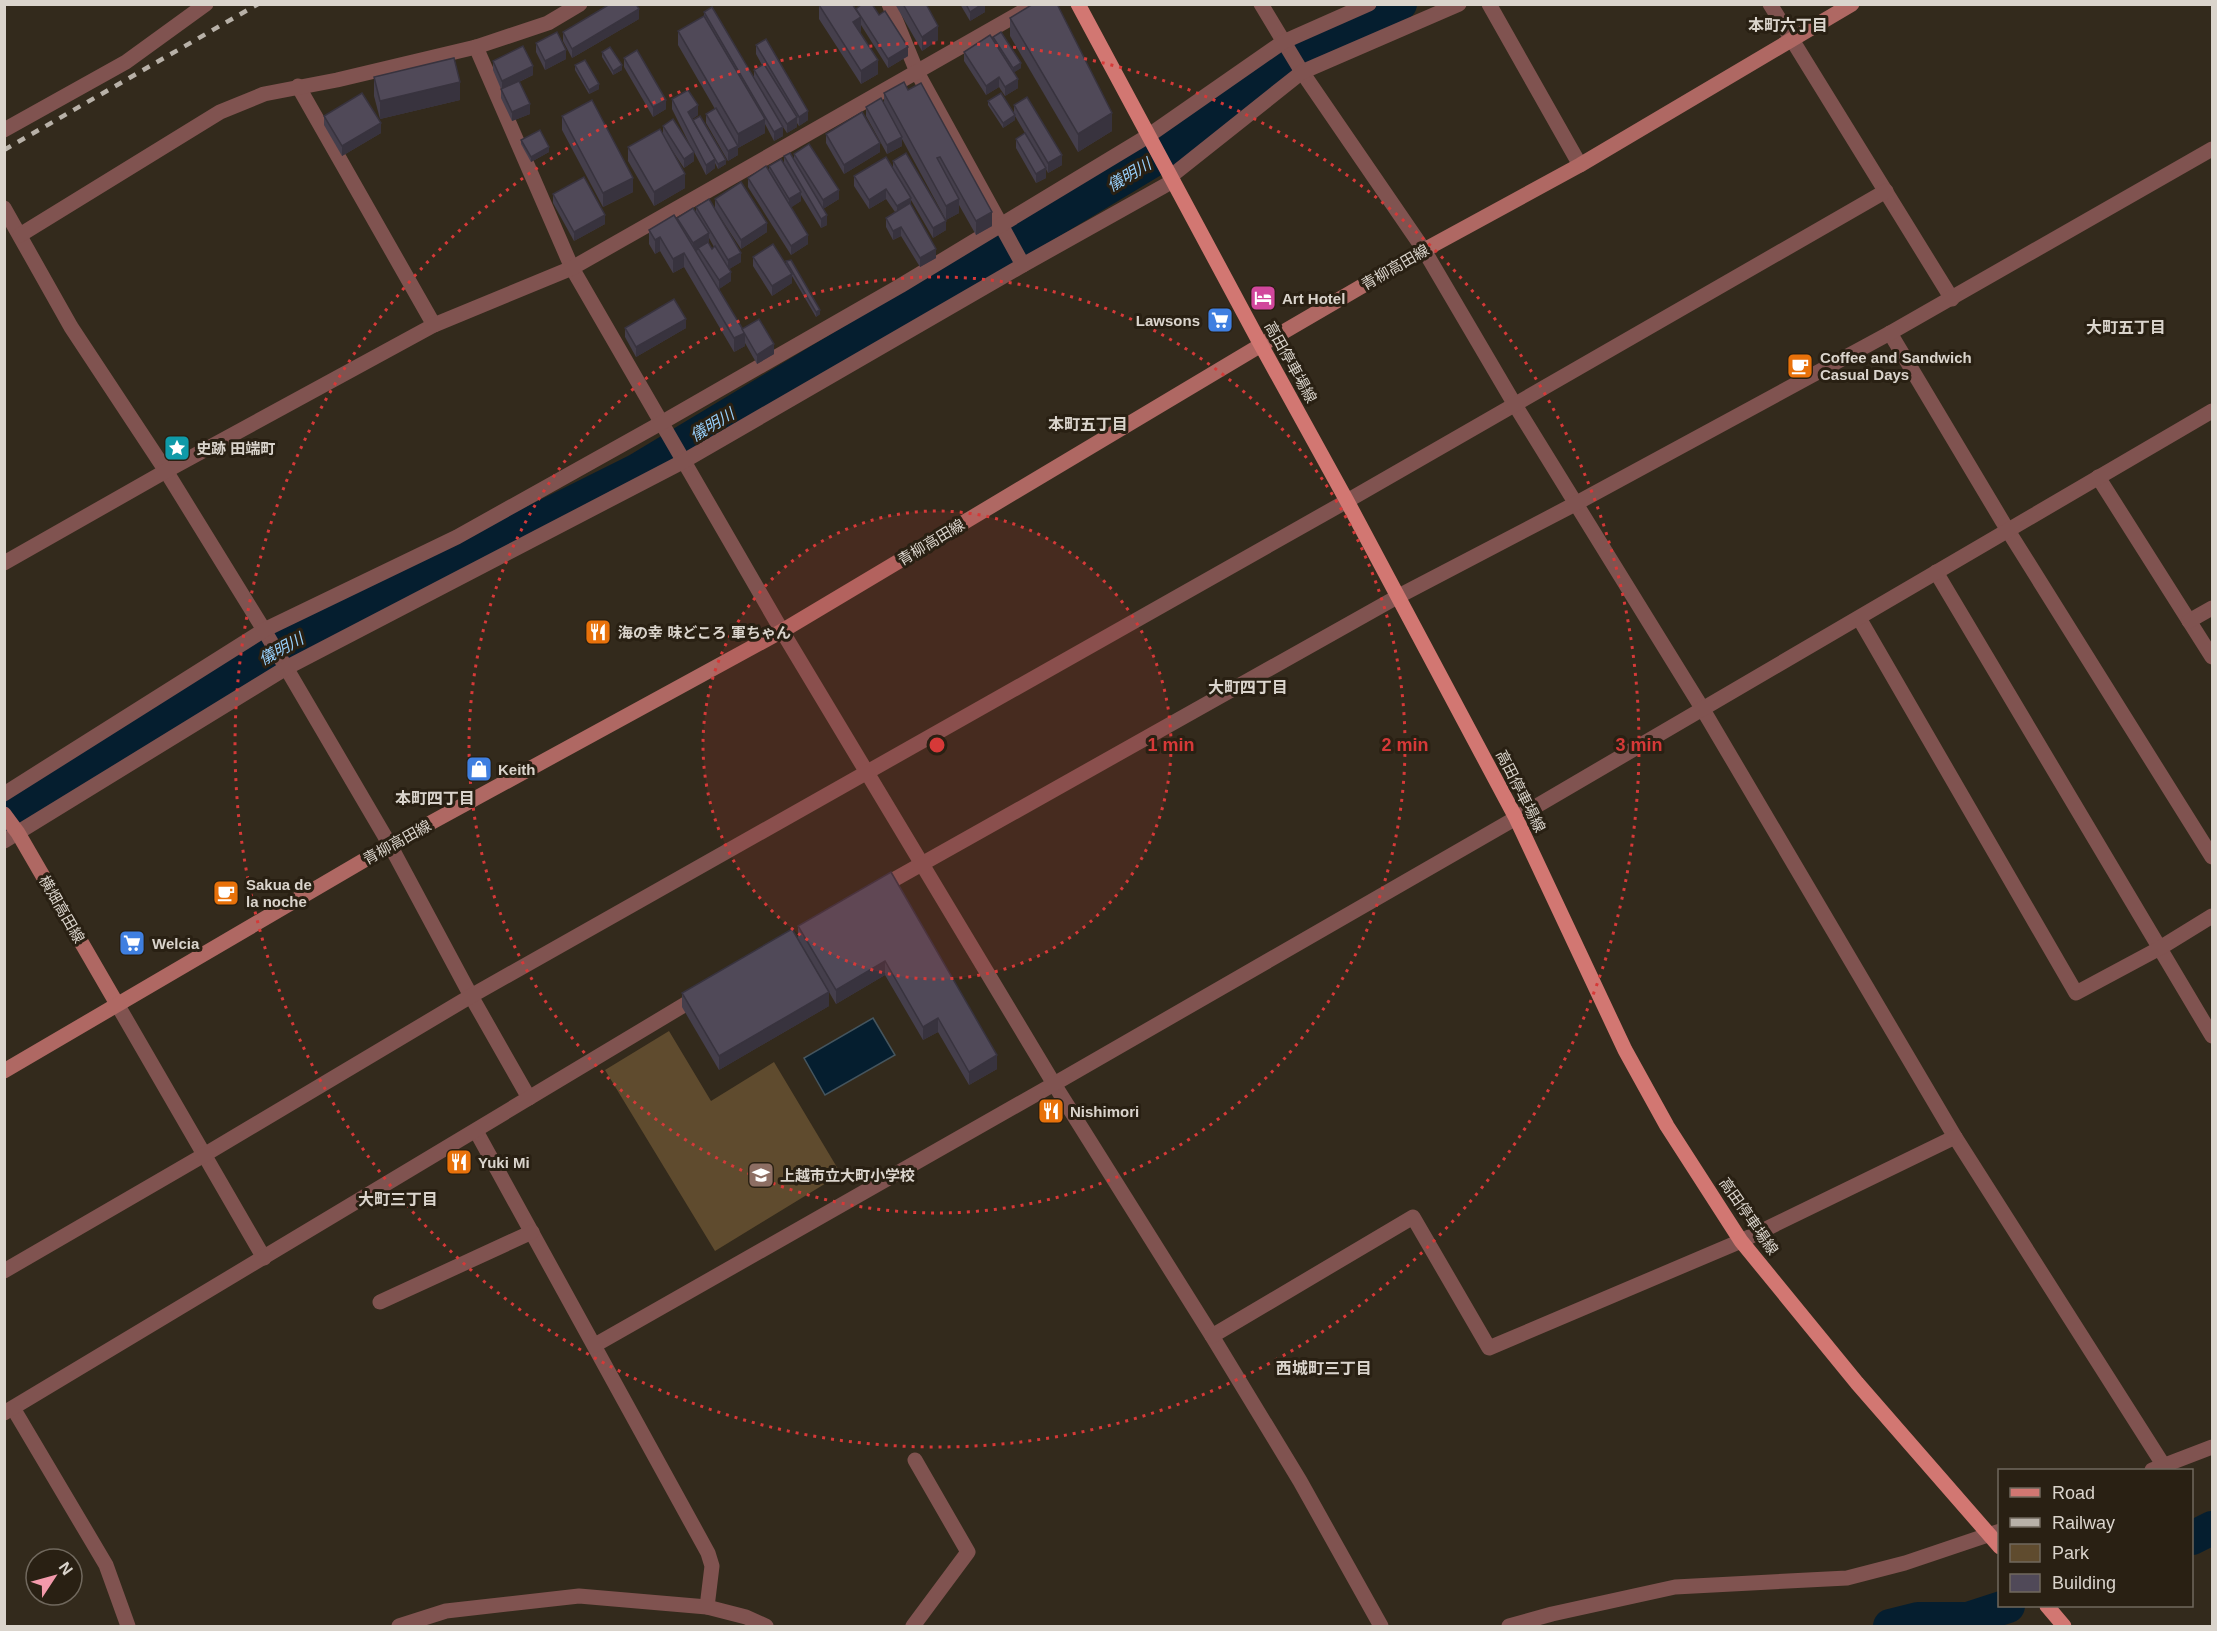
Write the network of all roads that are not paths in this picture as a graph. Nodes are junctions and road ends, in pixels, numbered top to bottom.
1 (206, 4) edge
2 (580, 4) edge
3 (890, 4) edge
4 (1036, 4) edge
5 (1078, 4) edge
6 (1261, 4) edge
7 (1369, 4) edge
8 (1459, 4) edge
9 (1490, 4) edge
10 (1770, 4) edge
11 (1852, 4) edge
12 (1791, 40) junction
13 (1283, 42) junction
14 (476, 47) junction
15 (917, 72) junction
16 (1302, 72) junction
17 (298, 86) junction
18 (4, 130) edge
19 (1151, 141) junction
20 (2212, 149) edge
21 (1580, 165) junction
22 (1170, 176) junction
23 (1886, 191) junction
24 (4, 208) edge
25 (1001, 227) junction
26 (20, 235) junction
27 (1424, 250) junction
28 (1020, 261) junction
29 (572, 268) junction
30 (1952, 299) junction
31 (434, 325) junction
32 (1890, 333) junction
33 (1261, 345) junction
34 (1515, 405) junction
35 (2212, 411) edge
36 (664, 427) junction
37 (684, 461) junction
38 (166, 471) junction
39 (2098, 477) junction
40 (1347, 501) junction
41 (1575, 504) junction
42 (2007, 529) junction
43 (4, 564) edge
44 (1936, 572) junction
45 (1396, 597) junction
46 (2212, 608) edge
47 (1859, 618) junction
48 (2189, 621) junction
49 (782, 631) junction
50 (266, 635) junction
51 (2212, 657) edge
52 (286, 668) junction
53 (1702, 708) junction
54 (868, 772) junction
55 (4, 794) edge
56 (4, 814) edge
57 (1516, 818) junction
58 (11, 837) edge
59 (390, 845) junction
60 (2212, 857) edge
61 (921, 862) junction
62 (871, 893) edge
63 (2212, 916) edge
64 (2160, 948) junction
65 (710, 990) edge
66 (471, 996) junction
67 (117, 1004) junction
68 (2212, 1036) edge
69 (4, 1071) edge
70 (1054, 1084) junction
71 (529, 1098) junction
72 (476, 1131) junction
73 (1955, 1137) junction
74 (204, 1155) junction
75 (532, 1232) junction
76 (1741, 1241) junction
77 (264, 1258) junction
78 (4, 1271) edge
79 (380, 1302) dead end
80 (1212, 1336) junction
81 (595, 1345) junction
82 (9, 1411) edge
83 (2212, 1447) edge
84 (915, 1460) dead end
85 (2158, 1468) edge
86 (1994, 1533) edge
87 (707, 1607) junction
88 (2049, 1607) edge
89 (128, 1626) edge
90 (399, 1626) edge
91 (766, 1626) edge
92 (913, 1626) edge
93 (1381, 1626) edge
94 (1509, 1626) edge
95 (2064, 1626) edge

1 - 18 street
2 - 14 street
3 - 15 street
4 - 15 street
5 - 19 main road, 高田停車場線
6 - 13 street
7 - 13 street
8 - 16 street
9 - 21 street
10 - 12 street
11 - 12 main road, 青柳高田線
12 - 21 main road, 青柳高田線
12 - 23 street
13 - 16 street
13 - 19 street
14 - 17 street
14 - 29 street
15 - 25 street
15 - 29 street
16 - 22 street
16 - 27 street
17 - 26 street
17 - 31 street
19 - 22 main road, 高田停車場線
19 - 25 street
20 - 30 street
21 - 27 main road, 青柳高田線
22 - 28 street
22 - 33 main road, 高田停車場線
23 - 30 street
23 - 34 street
24 - 26 street
25 - 28 street
25 - 36 street
26 - 38 street
27 - 33 main road, 青柳高田線
27 - 34 street
28 - 37 street
29 - 31 street
29 - 36 street
30 - 32 street
31 - 38 street
32 - 41 street
32 - 42 street
33 - 40 main road, 高田停車場線
33 - 49 main road, 青柳高田線
34 - 40 street
34 - 41 street
35 - 39 street
36 - 37 street
36 - 50 street
37 - 49 street
37 - 52 street
38 - 43 street
38 - 50 street
39 - 42 street
39 - 48 street
40 - 45 main road, 高田停車場線
40 - 54 street
41 - 45 street
41 - 53 street
42 - 44 street
42 - 60 street
44 - 47 street
44 - 64 street
45 - 57 main road, 高田停車場線
45 - 61 street
46 - 48 street
47 - 53 street
47 - 64 street
48 - 51 street
49 - 54 street
49 - 59 main road, 青柳高田線
50 - 52 street
50 - 55 street
52 - 58 street
52 - 59 street
53 - 57 street
53 - 73 street
54 - 61 street
54 - 66 street
56 - 58 main road, 横畑高田線
57 - 70 street
57 - 76 main road, 高田停車場線
58 - 67 main road, 横畑高田線
59 - 66 street
59 - 67 main road, 青柳高田線
61 - 62 street
61 - 70 street
63 - 64 street
64 - 68 street
65 - 71 street
66 - 71 street
66 - 74 street
67 - 69 main road, 青柳高田線
67 - 74 street
70 - 80 street
70 - 81 street
71 - 72 street
72 - 75 street
72 - 77 street
73 - 76 street
73 - 85 street
74 - 77 street
74 - 78 street
75 - 79 street
75 - 81 street
76 - 80 street
76 - 86 main road, 高田停車場線
77 - 82 street
80 - 93 street
81 - 87 street
82 - 89 street
83 - 85 street
84 - 92 street
86 - 94 street
87 - 90 street
87 - 91 street
88 - 95 main road

